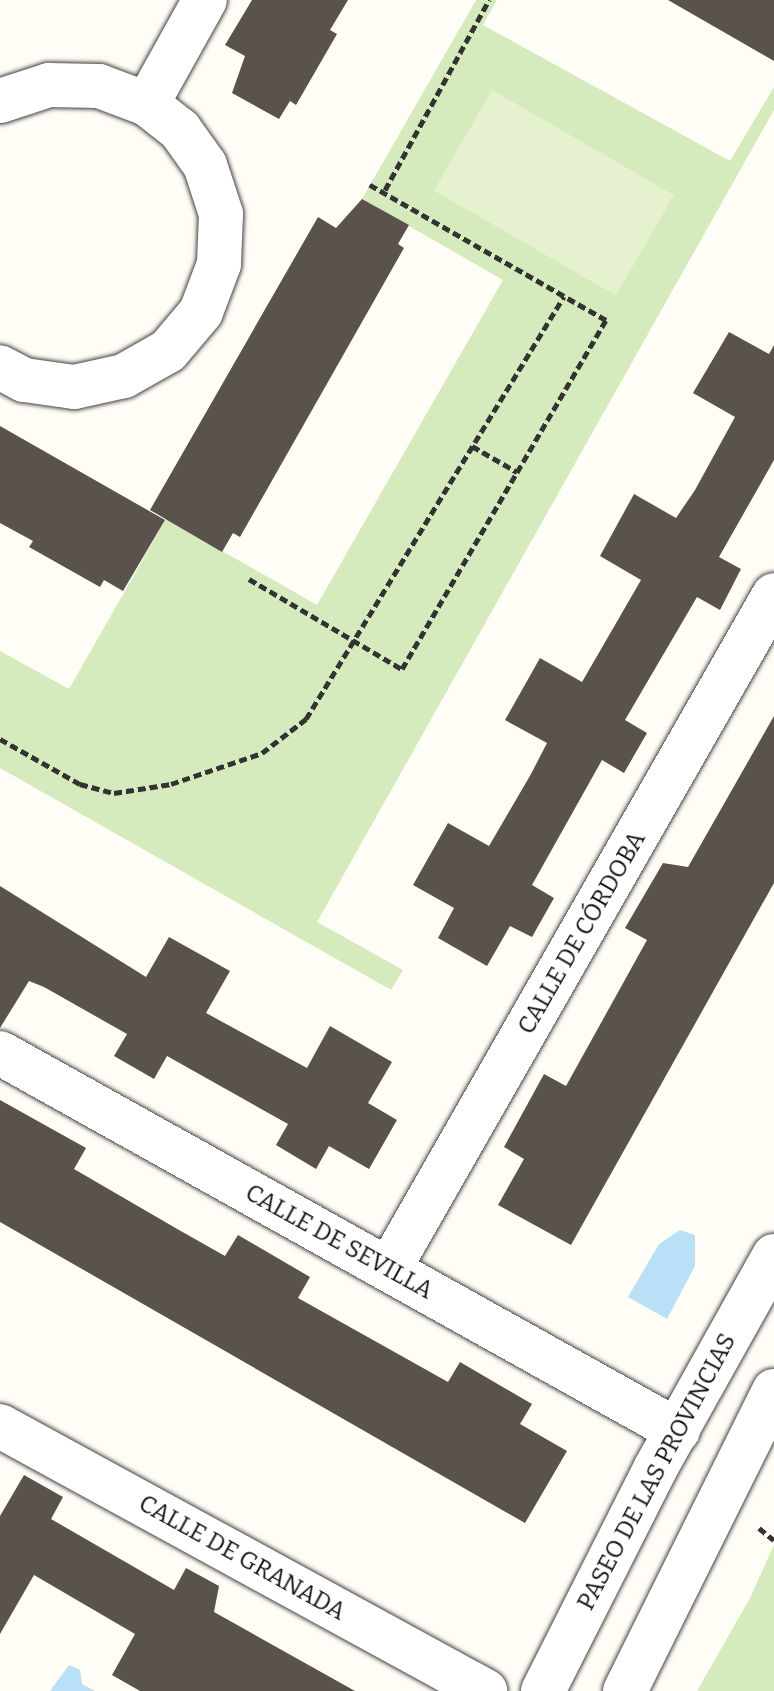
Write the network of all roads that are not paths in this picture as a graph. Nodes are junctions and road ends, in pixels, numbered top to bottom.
1 (205, 0) edge
2 (0, 101) edge
3 (147, 104) junction
4 (0, 367) edge
5 (774, 595) edge
6 (0, 1053) edge
7 (774, 1256) edge
8 (389, 1269) junction
9 (774, 1391) edge
10 (0, 1426) edge
11 (678, 1431) junction
12 (485, 1691) edge
13 (543, 1691) edge
14 (625, 1691) edge

1 - 3 street
2 - 3 street
3 - 4 street
5 - 8 street, CALLE DE CÓRDOBA
6 - 8 street, CALLE DE SEVILLA
7 - 11 street, PASEO DE LAS PROVINCIAS
8 - 11 street, CALLE DE SEVILLA
9 - 14 street
10 - 12 street, CALLE DE GRANADA
11 - 13 street, PASEO DE LAS PROVINCIAS

